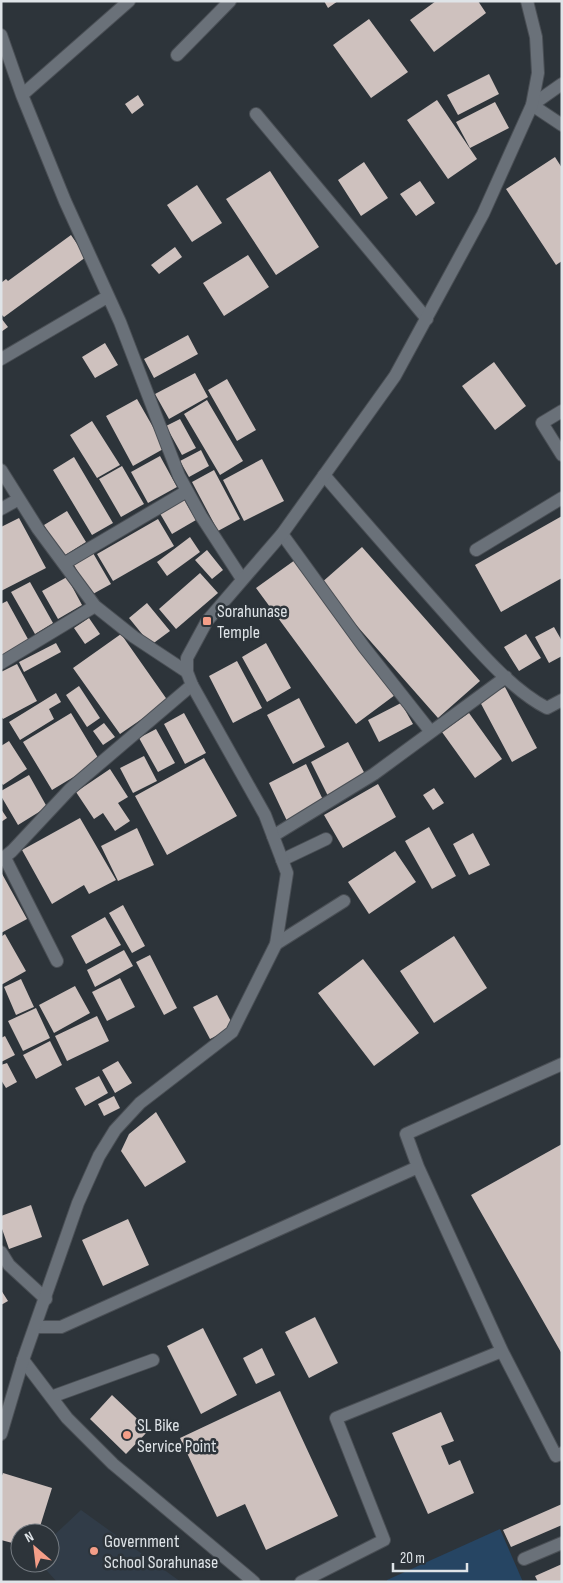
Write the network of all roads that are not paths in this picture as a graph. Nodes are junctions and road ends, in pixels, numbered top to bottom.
1 (130, 1) edge
2 (230, 1) edge
3 (527, 1) edge
4 (1, 35) edge
5 (176, 55) dead end
6 (562, 84) edge
7 (22, 95) junction
8 (532, 105) junction
9 (256, 114) dead end
10 (562, 125) edge
11 (107, 297) junction
12 (427, 319) junction
13 (1, 358) edge
14 (562, 411) edge
15 (562, 455) edge
16 (1, 470) edge
17 (324, 475) junction
18 (187, 491) junction
19 (20, 498) junction
20 (562, 498) edge
21 (1, 509) edge
22 (282, 534) junction
23 (476, 550) dead end
24 (65, 564) junction
25 (242, 579) junction
26 (95, 606) junction
27 (1, 663) edge
28 (187, 672) junction
29 (506, 677) junction
30 (192, 685) junction
31 (562, 700) edge
32 (431, 732) junction
33 (273, 836) junction
34 (326, 839) dead end
35 (3, 859) edge
36 (282, 860) junction
37 (344, 901) dead end
38 (276, 944) junction
39 (58, 961) dead end
40 (562, 1064) edge
41 (418, 1167) junction
42 (1, 1252) edge
43 (46, 1300) junction
44 (36, 1327) junction
45 (502, 1351) junction
46 (24, 1360) junction
47 (153, 1360) dead end
48 (51, 1397) junction
49 (1, 1434) edge
50 (562, 1453) edge
51 (562, 1543) edge
52 (524, 1559) dead end
53 (254, 1582) edge
54 (301, 1582) edge

1 - 7 street
2 - 5 street
3 - 8 street
4 - 7 street
6 - 8 street
7 - 11 street
8 - 10 street
8 - 12 street
9 - 12 street
11 - 13 street
11 - 18 street
12 - 17 street
14 - 15 street
16 - 19 street
17 - 22 street
17 - 29 street
18 - 24 street
18 - 25 street
19 - 21 street
19 - 24 street
20 - 23 street
22 - 25 street
22 - 32 street
24 - 26 street
25 - 28 street
26 - 27 street
26 - 28 street
28 - 30 street
29 - 31 street
29 - 32 street
30 - 33 street
30 - 35 street
32 - 33 street
33 - 36 street
34 - 36 street
35 - 39 street
36 - 38 street
37 - 38 street
38 - 43 street
40 - 41 street
41 - 44 street
41 - 45 street
42 - 43 street
43 - 44 street
44 - 46 street
45 - 50 street
45 - 54 street
46 - 48 street
46 - 49 street
47 - 48 street
48 - 53 street
51 - 52 street

